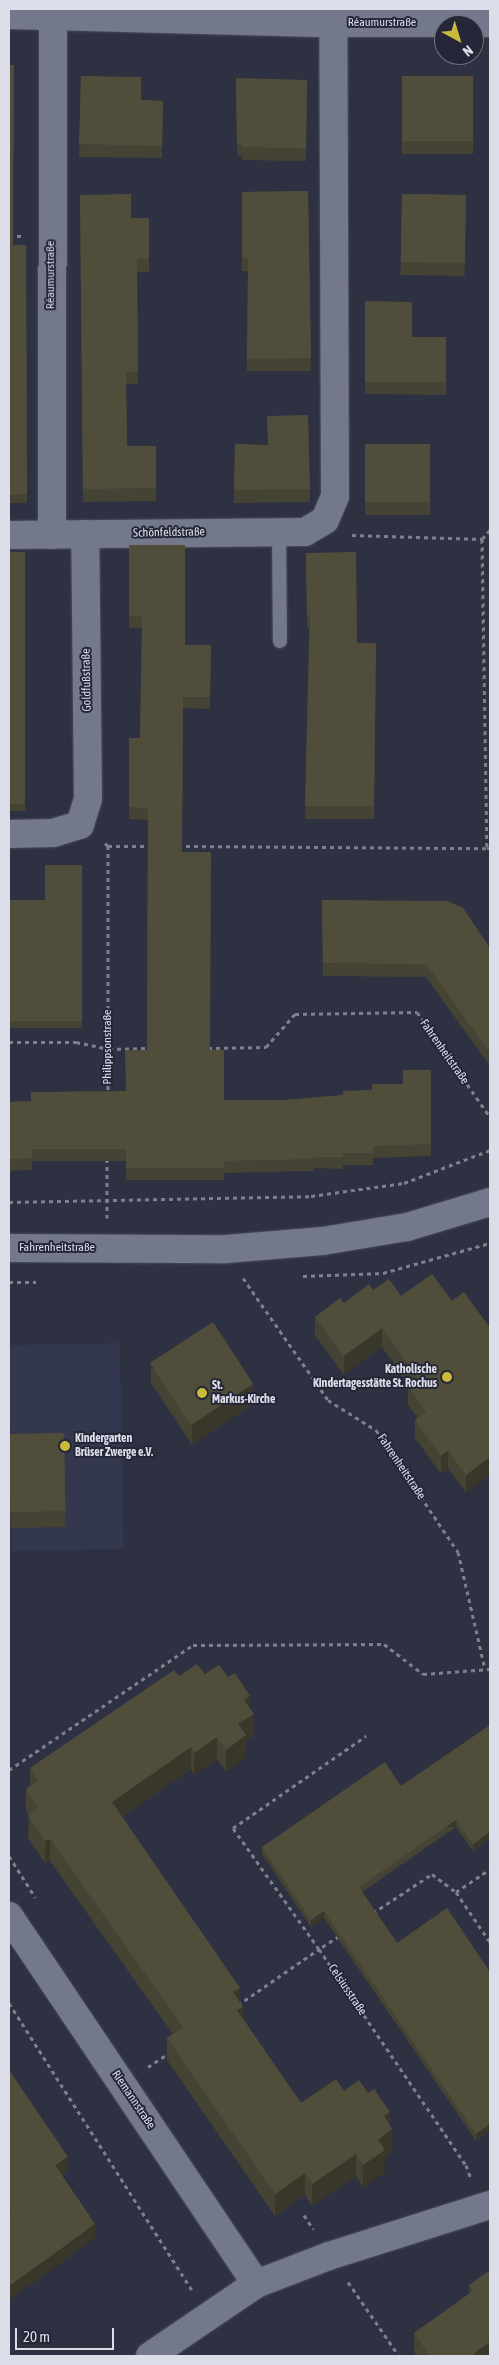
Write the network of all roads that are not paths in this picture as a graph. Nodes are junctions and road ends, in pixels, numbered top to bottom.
1 (14, 13) edge
2 (53, 15) junction
3 (322, 18) edge
4 (490, 22) edge
5 (325, 520) joint
6 (279, 532) junction
7 (52, 534) junction
8 (85, 534) junction
9 (9, 535) edge
10 (280, 641) dead end
11 (9, 834) edge
12 (490, 1202) edge
13 (9, 1248) edge
14 (9, 1916) edge
15 (487, 2206) edge
16 (256, 2284) junction
17 (150, 2356) edge

1 - 2 street, Réaumurstraße
2 - 3 street, Réaumurstraße
2 - 7 street, Réaumurstraße
3 - 4 street, Réaumurstraße
3 - 5 street, Réaumurstraße
5 - 6 street, Schönfeldstraße
6 - 8 street, Schönfeldstraße
6 - 10 lane
7 - 8 street, Schönfeldstraße
7 - 9 street, Schönfeldstraße
8 - 11 street, Goldfußstraße
12 - 13 street, Fahrenheitstraße
14 - 16 street, Riemannstraße
15 - 16 street
16 - 17 street

